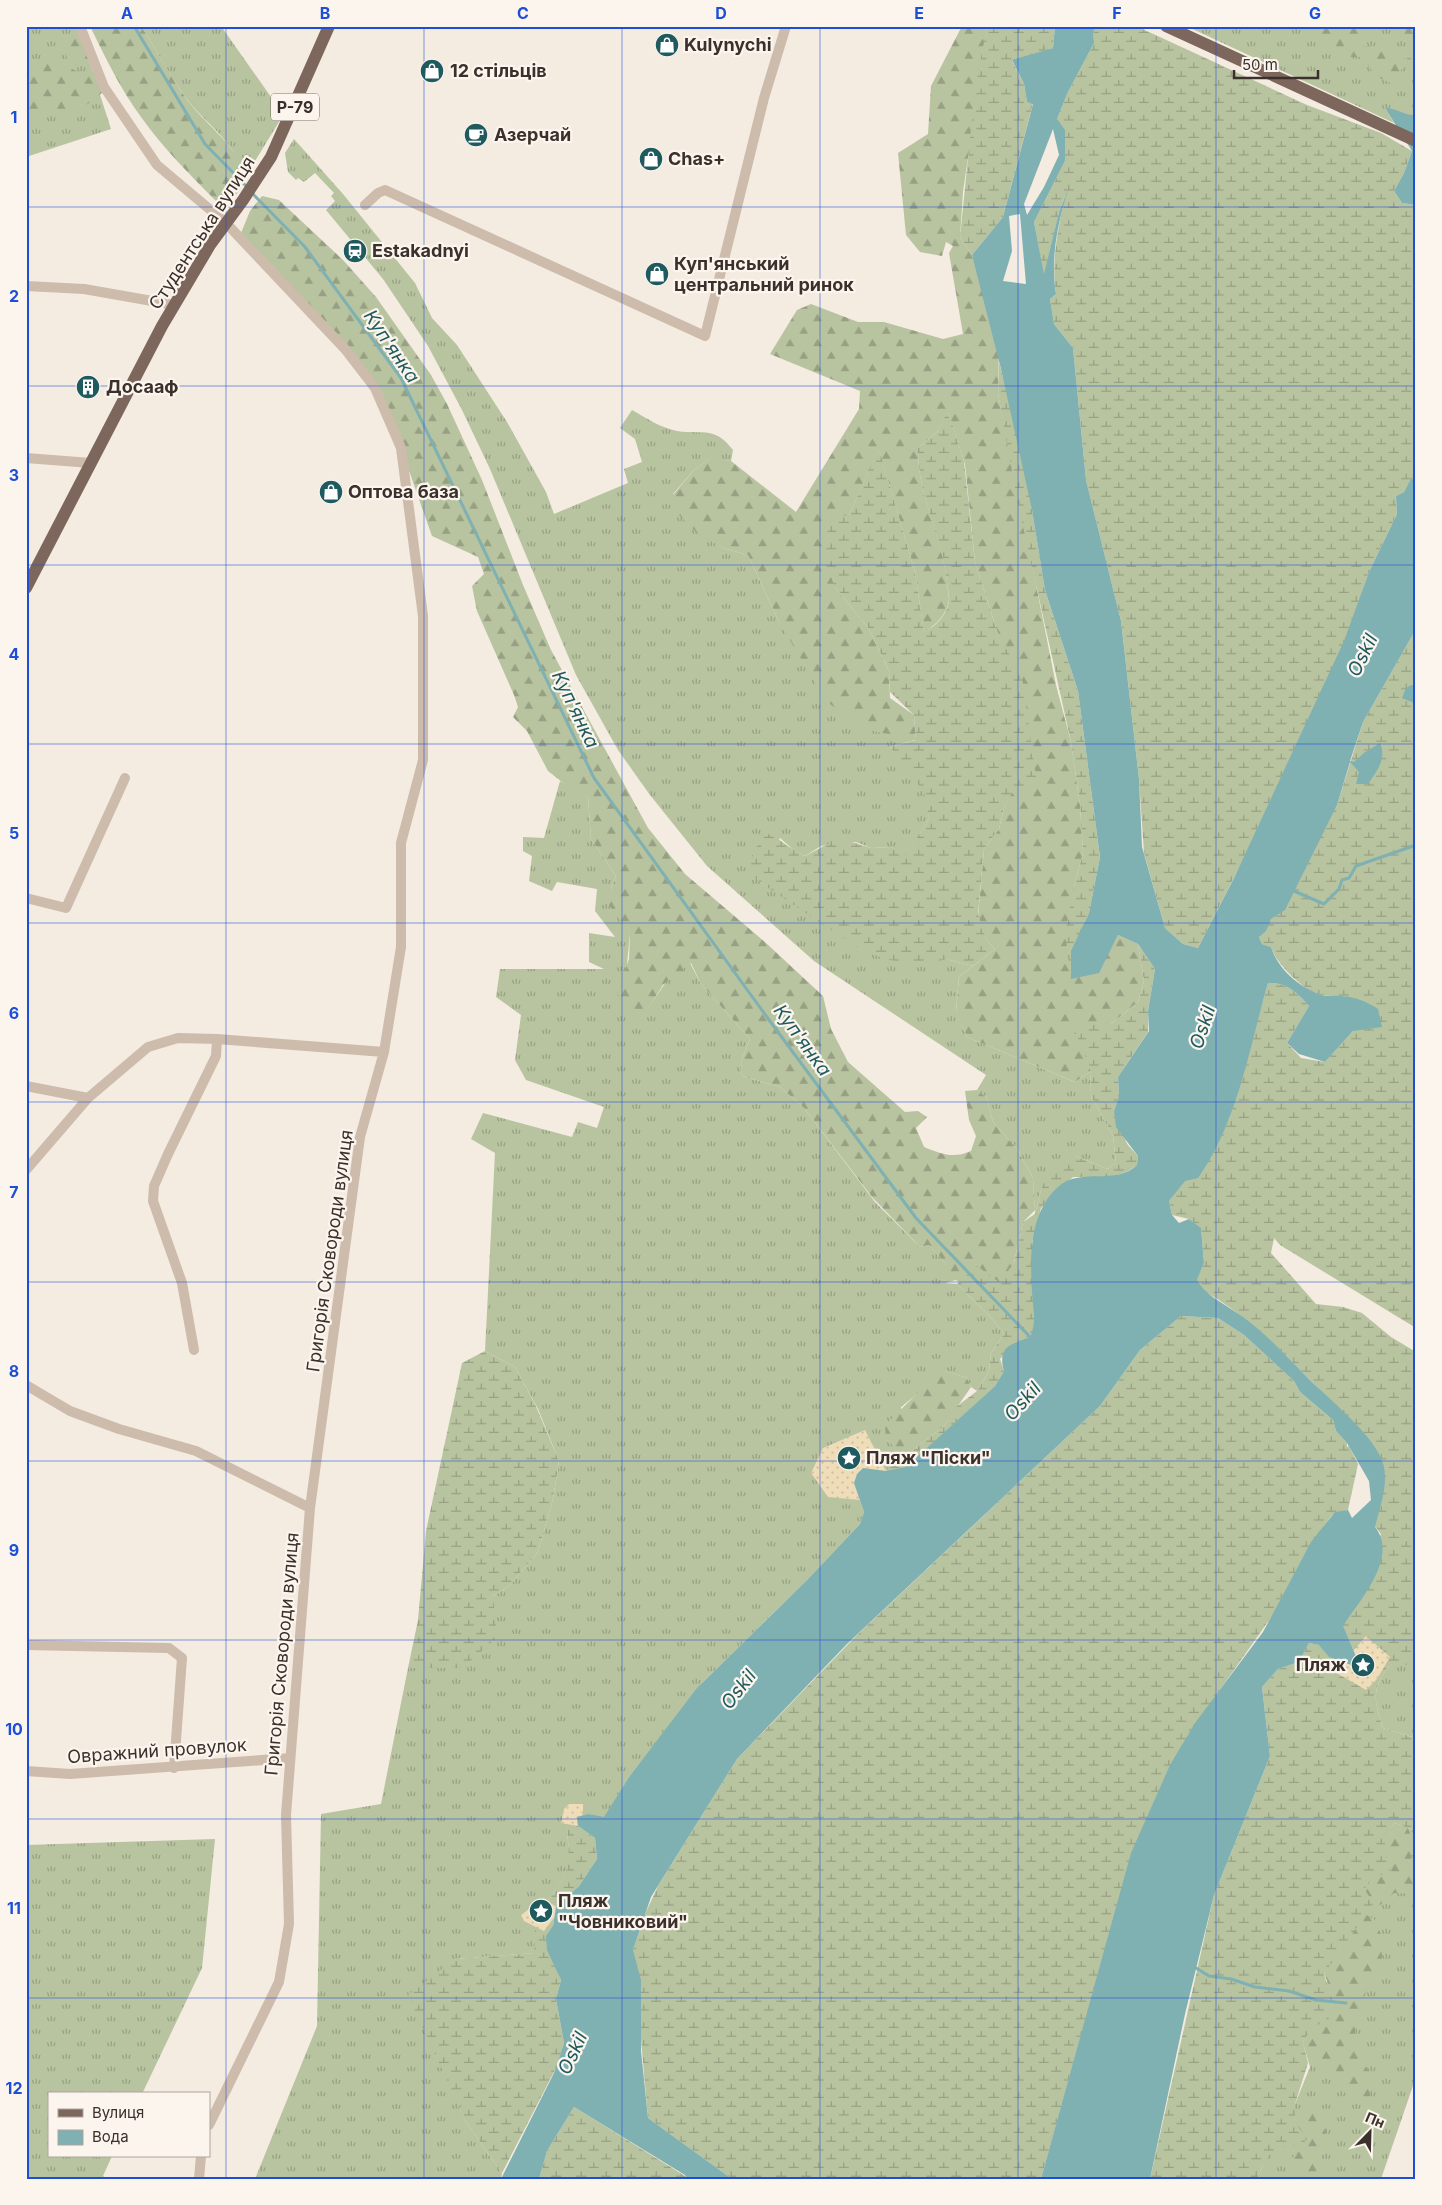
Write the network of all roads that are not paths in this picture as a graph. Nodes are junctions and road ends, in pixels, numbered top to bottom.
1 (80, 26) edge
2 (329, 26) edge
3 (786, 26) edge
4 (1166, 26) edge
5 (1416, 141) edge
6 (365, 205) dead end
7 (226, 224) junction
8 (26, 286) edge
9 (175, 306) junction
10 (26, 458) edge
11 (91, 463) junction
12 (26, 588) edge
13 (125, 778) dead end
14 (26, 898) edge
15 (217, 1039) junction
16 (384, 1052) junction
17 (26, 1086) edge
18 (88, 1098) junction
19 (26, 1170) edge
20 (194, 1350) dead end
21 (26, 1385) edge
22 (310, 1508) junction
23 (26, 1645) edge
24 (290, 1758) junction
25 (174, 1768) junction
26 (26, 1771) edge
27 (210, 2123) edge
28 (201, 2158) edge
29 (200, 2179) edge

1 - 7 street, Григорія Сковороди вулиця
2 - 7 main road, Студентська вулиця / Р-79
3 - 6 street
4 - 5 main road
7 - 9 main road, Студентська вулиця / Р-79
7 - 16 street, Григорія Сковороди вулиця
8 - 9 street
9 - 11 main road, Студентська вулиця / Р-79
10 - 11 street
11 - 12 main road, Студентська вулиця / Р-79
13 - 14 street
15 - 16 street
15 - 18 street
15 - 20 street
16 - 22 street, Григорія Сковороди вулиця
17 - 18 street
18 - 19 street
21 - 22 street
22 - 24 street, Григорія Сковороди вулиця
23 - 25 street
24 - 25 street, Овражний провулок
24 - 27 street, Григорія Сковороди вулиця
25 - 26 street, Овражний провулок
28 - 29 street

